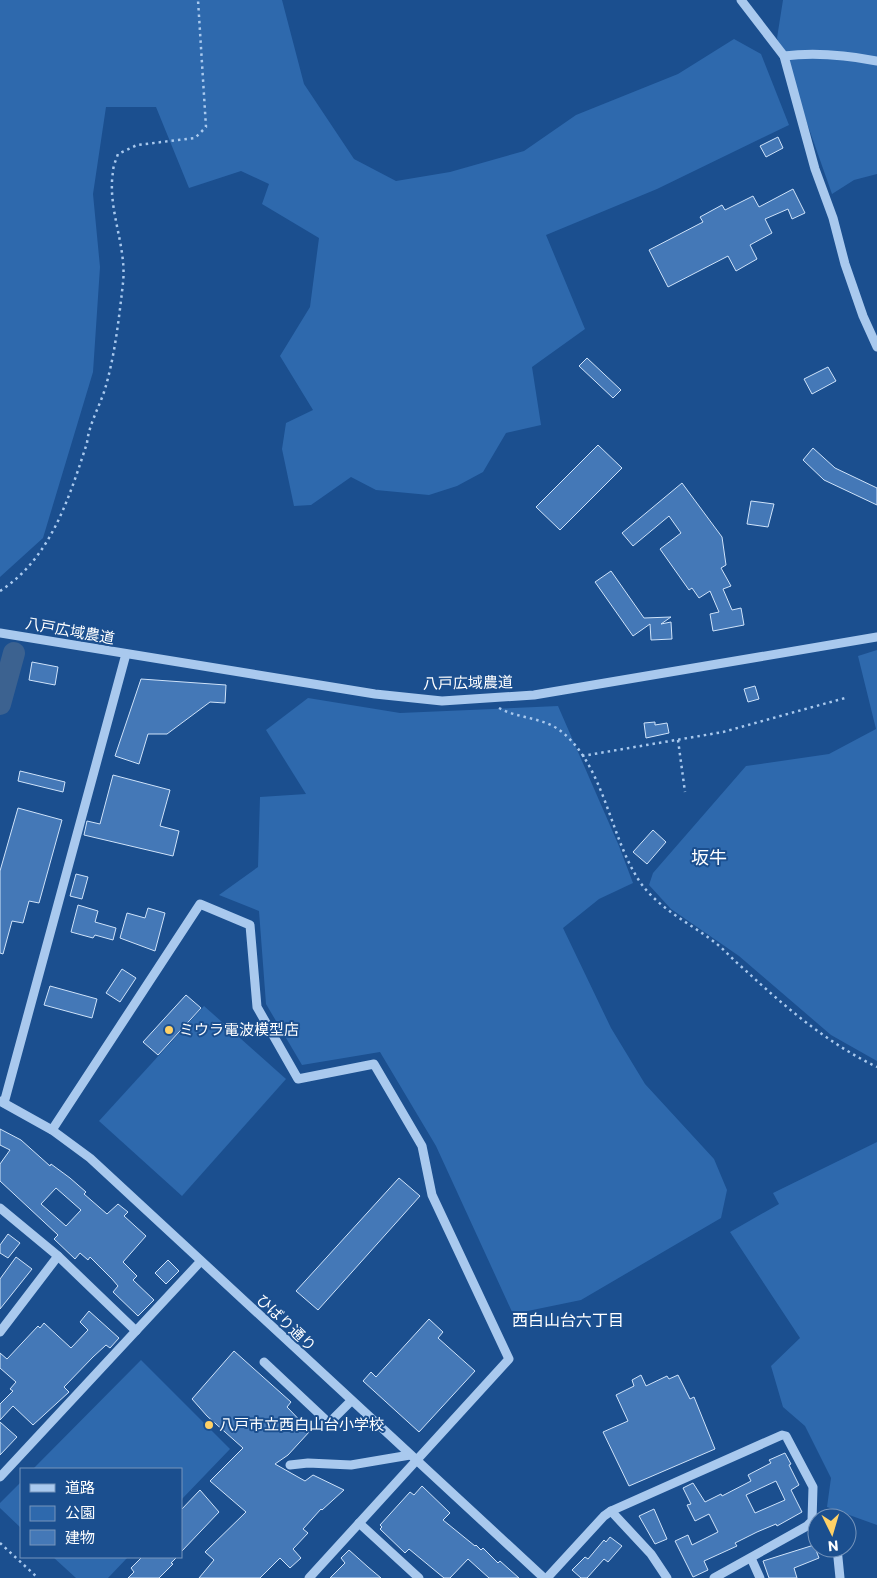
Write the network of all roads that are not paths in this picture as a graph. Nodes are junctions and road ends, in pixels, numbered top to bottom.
1 (741, 0) edge
2 (784, 56) junction
3 (877, 61) edge
4 (877, 347) edge
5 (0, 633) edge
6 (877, 637) edge
7 (126, 654) junction
8 (2, 1102) edge
9 (52, 1130) junction
10 (0, 1208) edge
11 (58, 1256) junction
12 (200, 1262) junction
13 (136, 1331) junction
14 (0, 1332) edge
15 (264, 1362) dead end
16 (351, 1401) junction
17 (413, 1458) junction
18 (290, 1464) dead end
19 (0, 1477) edge
20 (814, 1508) edge
21 (611, 1511) junction
22 (360, 1523) junction
23 (807, 1526) edge
24 (751, 1558) junction
25 (838, 1558) edge
26 (310, 1578) edge
27 (419, 1578) edge
28 (545, 1578) edge
29 (667, 1578) edge
30 (714, 1578) edge
31 (760, 1578) edge
32 (840, 1578) edge

1 - 2 street
2 - 3 street
2 - 4 street
5 - 7 street, 八戸広域農道
6 - 7 street, 八戸広域農道
7 - 8 street
8 - 9 street, ひばり通り
9 - 12 street, ひばり通り
9 - 17 street
10 - 11 street
11 - 13 street
11 - 14 street
12 - 13 street
12 - 16 street, ひばり通り
13 - 19 street
15 - 16 street
16 - 17 street, ひばり通り
17 - 18 street
17 - 22 street
17 - 28 street, ひばり通り
20 - 21 street
21 - 28 street
21 - 29 street
22 - 26 street
22 - 27 street
23 - 24 street
24 - 30 street
24 - 31 street
25 - 32 street

